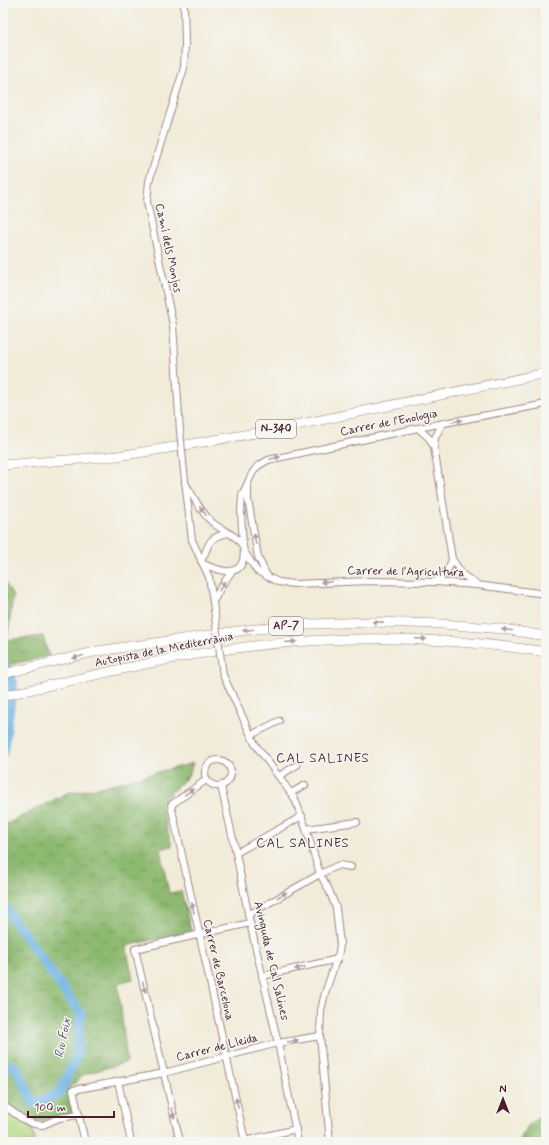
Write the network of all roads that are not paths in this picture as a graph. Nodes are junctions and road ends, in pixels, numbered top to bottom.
1 (184, 3) edge
2 (546, 373) edge
3 (545, 404) edge
4 (442, 424) junction
5 (418, 428) junction
6 (434, 447) junction
7 (3, 465) edge
8 (185, 483) junction
9 (248, 483) junction
10 (228, 533) junction
11 (244, 550) junction
12 (452, 559) junction
13 (202, 563) junction
14 (232, 571) junction
15 (267, 576) junction
16 (435, 582) junction
17 (477, 585) junction
18 (546, 594) edge
19 (213, 602) junction
20 (546, 636) edge
21 (546, 652) edge
22 (3, 674) edge
23 (3, 696) edge
24 (279, 721) dead end
25 (250, 735) junction
26 (297, 765) dead end
27 (279, 776) junction
28 (206, 780) junction
29 (305, 785) dead end
30 (221, 786) junction
31 (291, 793) junction
32 (302, 816) junction
33 (357, 822) dead end
34 (306, 829) junction
35 (236, 854) junction
36 (351, 867) dead end
37 (320, 874) junction
38 (248, 915) junction
39 (250, 923) junction
40 (199, 935) junction
41 (338, 959) junction
42 (262, 976) junction
43 (320, 1036) junction
44 (278, 1044) junction
45 (227, 1057) junction
46 (164, 1073) junction
47 (118, 1081) junction
48 (3, 1105) edge
49 (79, 1115) junction
50 (296, 1129) junction
51 (242, 1141) edge
52 (85, 1142) edge
53 (131, 1142) edge
54 (180, 1142) edge
55 (298, 1142) edge
56 (330, 1142) edge

1 - 8 street, Camí dels Monjos, bridge
2 - 7 highway, N-340
4 -> 3 street, Carrer de l'Enologia
4 - 5 street, Carrer de l'Enologia
4 - 6 street
5 - 6 street
9 -> 5 street, Carrer de l'Enologia
6 - 12 street
10 -> 8 street
8 - 13 street, Camí dels Monjos
9 - 11 street, Carrer de l'Enologia
15 -> 9 street
10 - 11 street
10 - 13 street
11 - 14 street
11 - 15 street, Carrer de l'Agricultura
12 - 16 street
12 - 17 street
13 - 14 street
13 - 19 street, Camí dels Monjos
19 -> 14 street
16 -> 15 street, Carrer de l'Agricultura
16 - 17 street, Carrer de l'Agricultura
17 - 18 street, Carrer de l'Agricultura
19 - 25 street, Camí dels Monjos, bridge
20 -> 22 highway, Autopista de la Mediterrània / AP-7
23 -> 21 highway, Autopista de la Mediterrània / AP-7
24 - 25 street
25 - 27 street, Camí dels Monjos
26 - 27 street
27 - 31 street, Camí dels Monjos
28 - 30 street
28 - 30 street
40 -> 28 street, Carrer de Barcelona
29 - 31 street
30 - 35 street, Avinguda de Cal Salines
31 - 32 street, Camí dels Monjos
32 - 34 street, Camí dels Monjos
32 - 35 street
33 - 34 street
34 - 37 street, Camí dels Monjos
35 - 38 street, Avinguda de Cal Salines
36 - 37 street
38 -> 37 street
37 - 41 street, Camí dels Monjos
38 - 39 street, Avinguda de Cal Salines
39 - 40 street
39 - 42 street, Avinguda de Cal Salines
40 - 45 street, Carrer de Barcelona
40 -> 46 street
41 -> 42 street
41 - 43 street, Camí dels Monjos
42 - 44 street, Avinguda de Cal Salines
44 -> 43 street, Carrer de Lleida
43 - 56 street, Camí dels Monjos
44 - 45 street, Carrer de Lleida
44 - 50 street, Avinguda de Cal Salines
45 - 46 street, Carrer de Lleida
51 -> 45 street, Carrer de Barcelona
46 - 47 street, Carrer de Lleida
46 -> 54 street
47 - 49 street, Carrer de Lleida
47 - 53 street
48 - 49 street
49 - 52 street
50 - 51 street
50 - 55 street, Avinguda de Cal Salines

